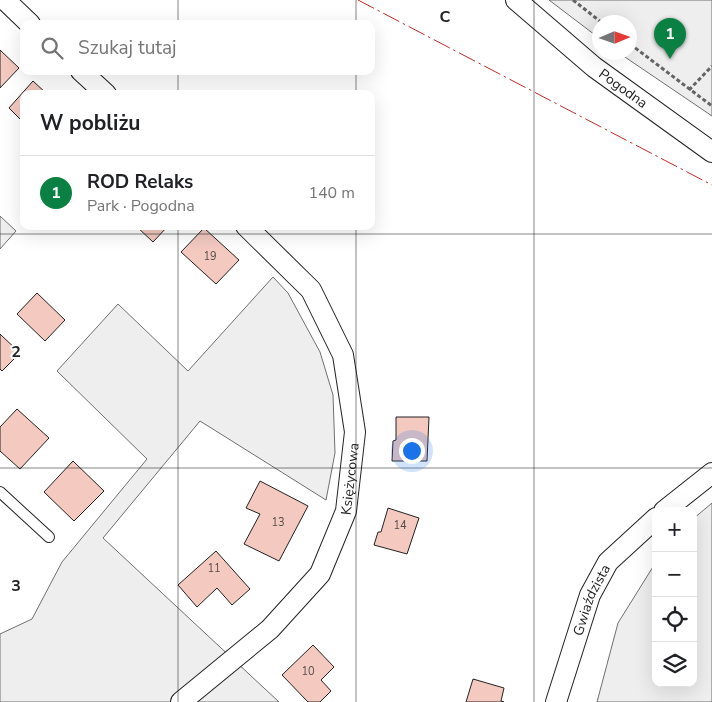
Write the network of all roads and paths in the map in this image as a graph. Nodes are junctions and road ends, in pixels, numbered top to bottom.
1 (4, 0) edge
2 (516, 0) edge
3 (573, 0) edge
4 (593, 15) edge
5 (26, 20) edge
6 (637, 49) edge
7 (712, 66) edge
8 (85, 75) edge
9 (102, 90) edge
10 (689, 90) junction
11 (712, 106) edge
12 (712, 152) edge
13 (250, 230) edge
14 (712, 473) edge
15 (0, 492) edge
16 (669, 507) edge
17 (652, 522) edge
18 (49, 537) dead end
19 (181, 702) edge
20 (556, 702) edge

1 - 5 street
2 - 12 street, Pogodna
3 - 4 path
6 - 10 path
7 - 10 path
8 - 9 street
10 - 11 path
13 - 19 street, Księżycowa
14 - 16 street
15 - 18 lane
17 - 20 street, Gwiaździsta

